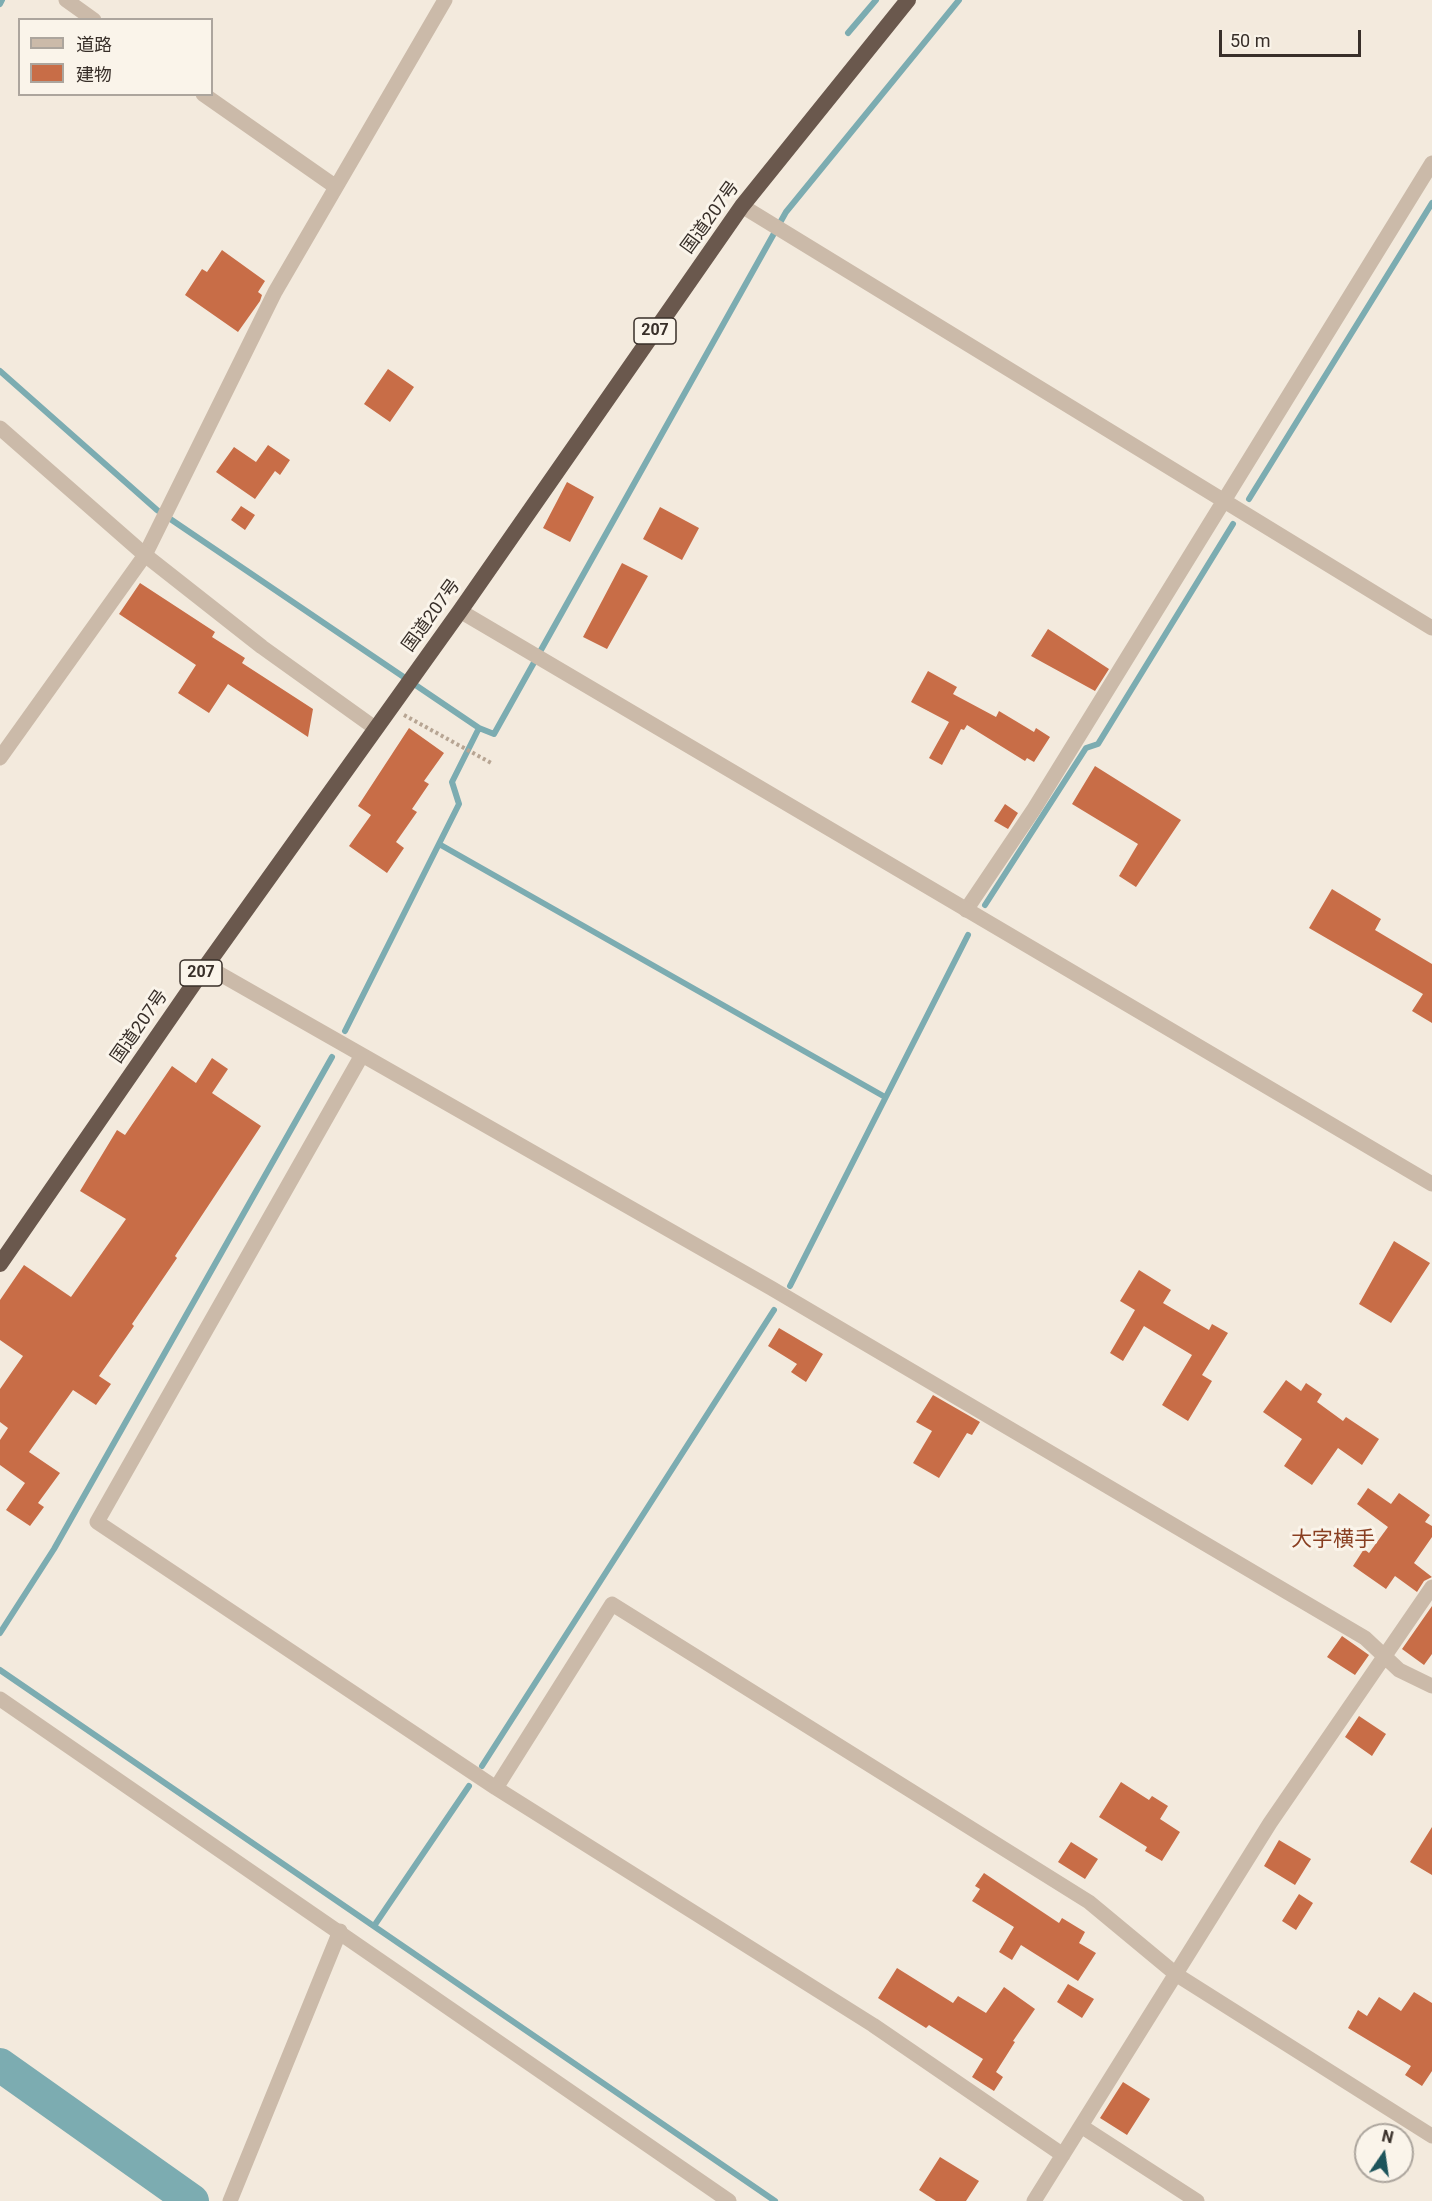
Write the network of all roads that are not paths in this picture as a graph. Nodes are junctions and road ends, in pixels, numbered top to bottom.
1 (66, 0) edge
2 (446, 0) edge
3 (908, 0) edge
4 (91, 18) edge
5 (206, 96) edge
6 (1432, 163) edge
7 (336, 187) junction
8 (742, 206) junction
9 (0, 428) edge
10 (1224, 500) junction
11 (145, 555) junction
12 (460, 611) junction
13 (1432, 628) edge
14 (375, 728) junction
15 (0, 758) edge
16 (966, 910) junction
17 (206, 966) junction
18 (362, 1055) junction
19 (1432, 1184) edge
20 (0, 1264) edge
21 (1432, 1587) edge
22 (1383, 1656) junction
23 (1432, 1686) edge
24 (0, 1699) edge
25 (496, 1788) junction
26 (340, 1931) junction
27 (1177, 1975) junction
28 (1081, 2126) junction
29 (1432, 2136) edge
30 (1063, 2155) junction
31 (230, 2201) edge
32 (729, 2201) edge
33 (1035, 2201) edge
34 (1197, 2201) edge

1 - 4 street
2 - 7 street
3 - 8 highway, 国道207号 / 207
5 - 7 street
6 - 10 street
7 - 11 street
8 - 10 street
8 - 12 highway, 国道207号 / 207
9 - 11 street
10 - 13 street
10 - 16 street
11 - 14 street
11 - 15 street
12 - 14 highway, 国道207号 / 207
12 - 16 street
14 - 17 highway, 国道207号 / 207
16 - 19 street
17 - 18 street
17 - 20 highway, 国道207号 / 207
18 - 22 street
18 - 25 street
21 - 22 street
22 - 23 street
22 - 27 street
24 - 26 street
25 - 27 street
25 - 30 street
26 - 31 street
26 - 32 street
27 - 28 street
27 - 29 street
28 - 30 street
28 - 34 street
30 - 33 street

